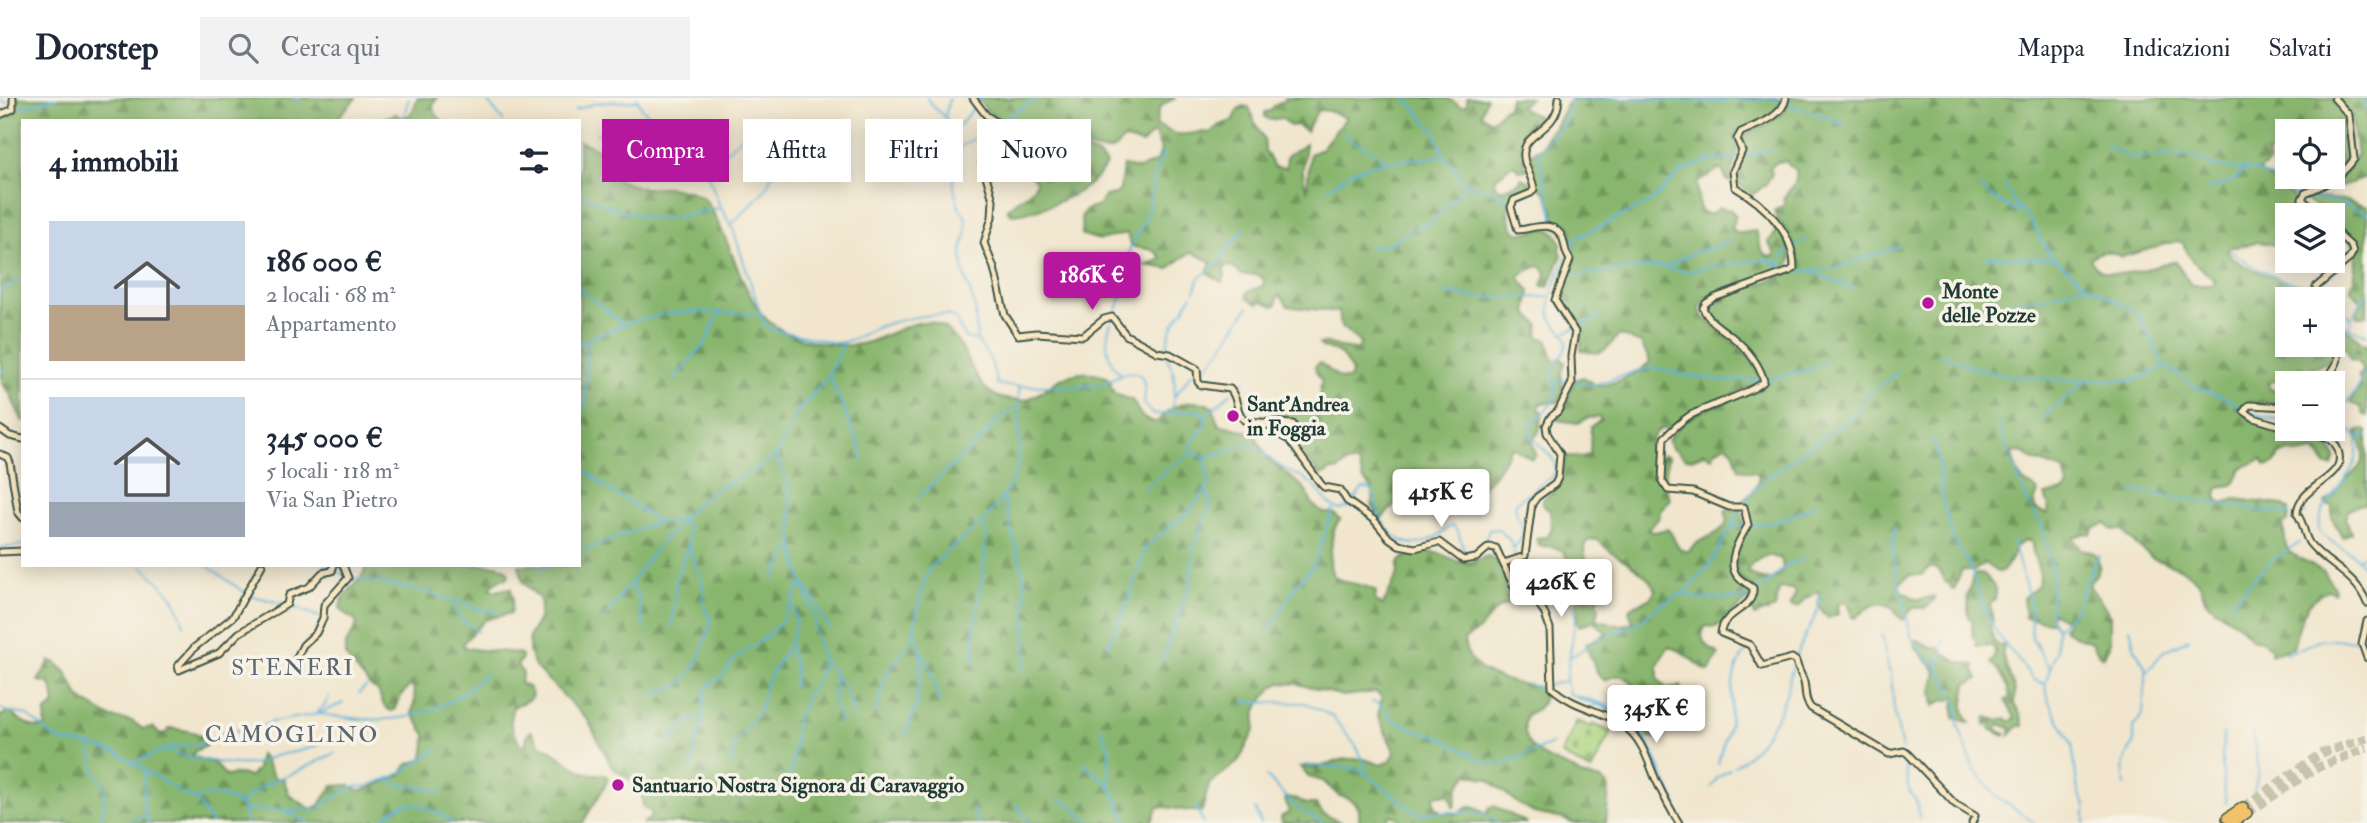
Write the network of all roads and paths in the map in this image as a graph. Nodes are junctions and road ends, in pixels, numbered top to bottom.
1 (13, 98) edge
2 (972, 98) edge
3 (1559, 98) edge
4 (1786, 98) edge
5 (2334, 98) edge
6 (0, 114) edge
7 (2306, 203) edge
8 (2345, 240) edge
9 (2345, 262) edge
10 (2332, 273) edge
11 (2316, 287) edge
12 (2275, 406) edge
13 (2275, 425) edge
14 (0, 429) edge
15 (21, 439) edge
16 (2332, 441) edge
17 (0, 454) edge
18 (21, 516) edge
19 (21, 551) edge
20 (0, 552) edge
21 (1506, 562) junction
22 (260, 567) edge
23 (333, 567) edge
24 (344, 567) edge
25 (2367, 603) edge
26 (2367, 621) edge
27 (2367, 658) edge
28 (293, 665) dead end
29 (2245, 810) tunnel mouth
30 (2229, 820) edge
31 (1679, 823) edge
32 (1972, 823) edge

1 - 6 street
2 - 21 street
3 - 21 street
4 - 32 street
5 - 7 street
8 - 9 street
10 - 11 street
12 - 13 street
14 - 15 street
16 - 25 street
17 - 18 street
19 - 20 street
21 - 31 street
22 - 23 street
24 - 28 street
26 - 27 street
29 - 30 highway

